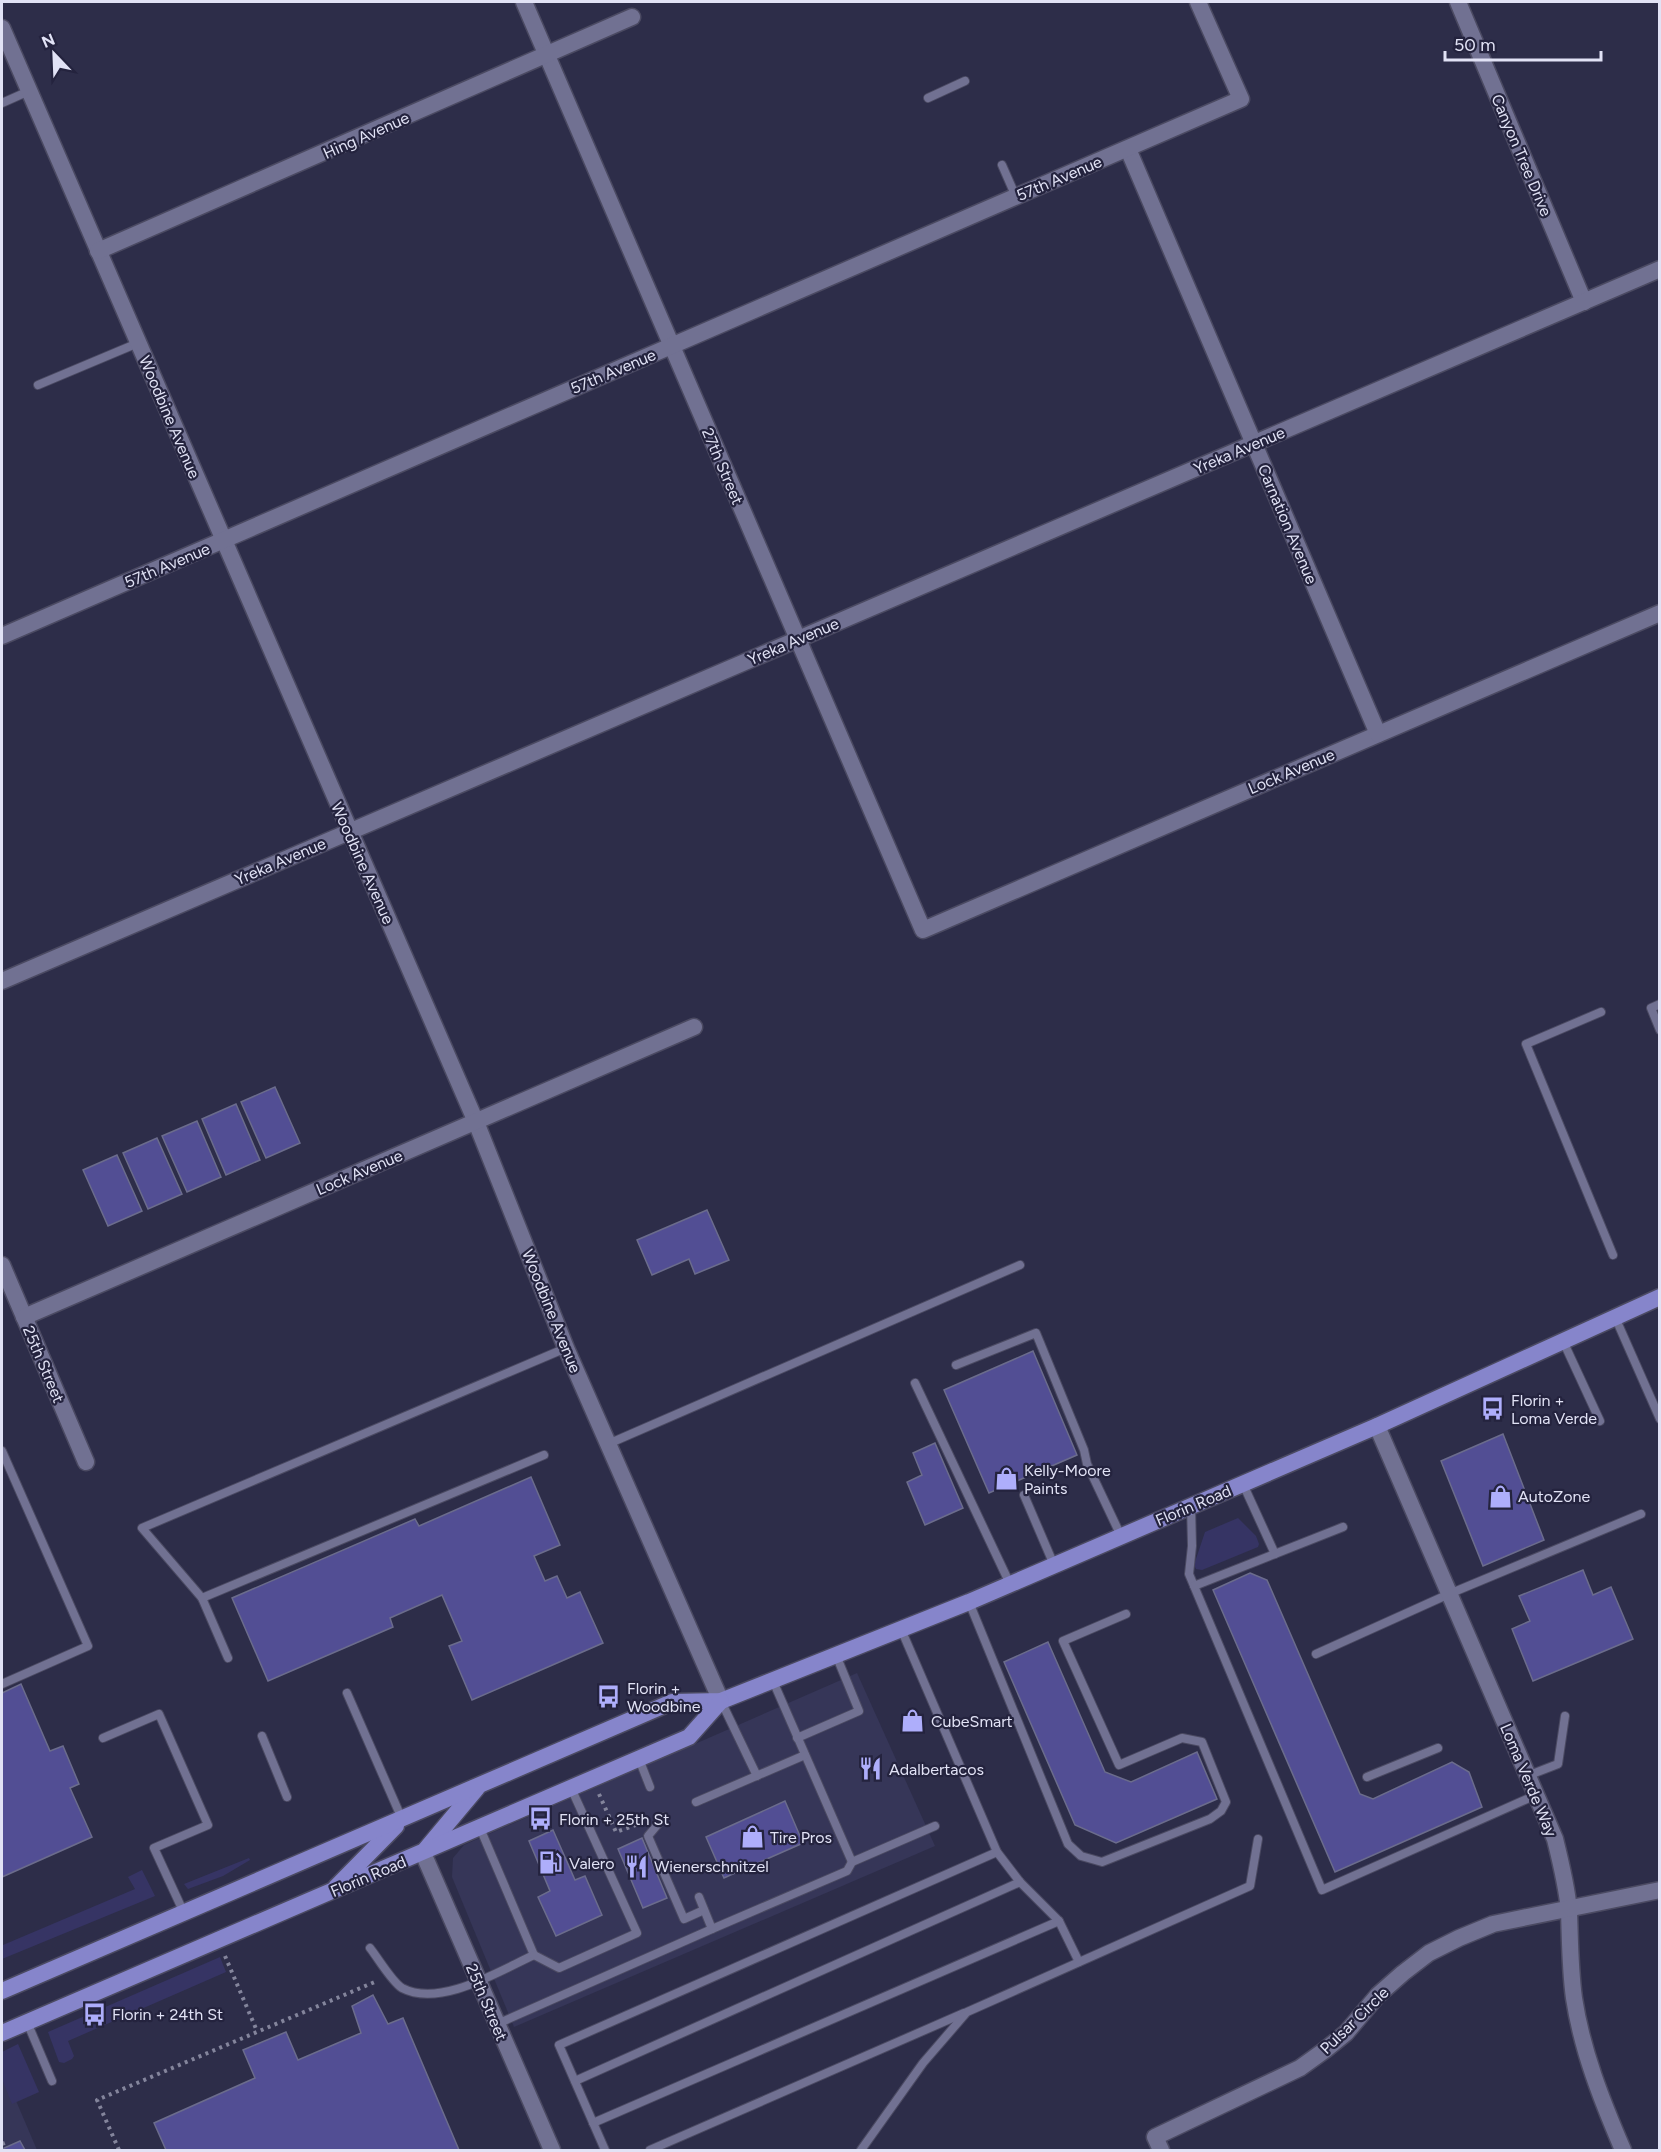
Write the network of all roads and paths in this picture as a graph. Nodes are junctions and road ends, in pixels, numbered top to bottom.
1 (524, 2) edge
2 (1198, 2) edge
3 (1459, 4) edge
4 (632, 17) dead end
5 (2, 28) edge
6 (547, 55) junction
7 (965, 81) dead end
8 (29, 91) junction
9 (928, 98) dead end
10 (2, 103) edge
11 (1128, 148) junction
12 (1002, 165) dead end
13 (1016, 197) junction
14 (98, 251) junction
15 (1659, 269) edge
16 (1584, 302) junction
17 (138, 343) junction
18 (672, 346) junction
19 (38, 385) dead end
20 (1254, 443) junction
21 (224, 540) junction
22 (1659, 613) edge
23 (2, 636) edge
24 (798, 639) junction
25 (1378, 734) junction
26 (349, 832) junction
27 (923, 930) joint
28 (2, 981) edge
29 (1659, 1004) edge
30 (1601, 1012) dead end
31 (694, 1027) dead end
32 (1659, 1030) edge
33 (476, 1122) junction
34 (1612, 1255) dead end
35 (2, 1265) edge
36 (1020, 1265) dead end
37 (1659, 1297) edge
38 (24, 1317) junction
39 (1615, 1317) junction
40 (1563, 1341) junction
41 (566, 1348) junction
42 (956, 1365) dead end
43 (915, 1383) dead end
44 (1659, 1419) edge
45 (1600, 1421) dead end
46 (1377, 1426) junction
47 (608, 1444) junction
48 (2, 1451) edge
49 (544, 1455) dead end
50 (86, 1462) dead end
51 (1242, 1484) junction
52 (1024, 1495) dead end
53 (1191, 1506) junction
54 (1641, 1514) dead end
55 (1342, 1527) dead end
56 (1121, 1536) junction
57 (1275, 1554) junction
58 (1054, 1565) junction
59 (1010, 1584) junction
60 (1194, 1586) junction
61 (1449, 1594) junction
62 (202, 1598) junction
63 (969, 1602) junction
64 (1126, 1614) dead end
65 (901, 1629) junction
66 (1316, 1653) dead end
67 (836, 1655) junction
68 (228, 1659) dead end
69 (772, 1681) junction
70 (2, 1684) edge
71 (347, 1693) dead end
72 (721, 1701) junction
73 (1565, 1716) dead end
74 (262, 1736) dead end
75 (104, 1738) dead end
76 (797, 1738) junction
77 (1438, 1748) dead end
78 (805, 1755) junction
79 (639, 1759) junction
80 (757, 1776) junction
81 (1527, 1776) junction
82 (1367, 1777) dead end
83 (479, 1785) junction
84 (651, 1786) dead end
85 (571, 1788) junction
86 (597, 1790) dead end
87 (1536, 1795) junction
88 (287, 1797) dead end
89 (696, 1802) dead end
90 (664, 1817) dead end
91 (402, 1819) junction
92 (935, 1826) dead end
93 (480, 1828) junction
94 (643, 1833) dead end
95 (1258, 1839) dead end
96 (997, 1852) junction
97 (423, 1853) junction
98 (852, 1862) junction
99 (1020, 1882) junction
100 (1659, 1890) edge
101 (332, 1892) junction
102 (699, 1897) dead end
103 (704, 1910) junction
104 (1569, 1910) junction
105 (184, 1913) junction
106 (1059, 1921) junction
107 (712, 1929) junction
108 (370, 1948) dead end
109 (223, 1953) dead end
110 (534, 1955) junction
111 (1079, 1962) junction
112 (379, 1980) dead end
113 (478, 1980) junction
114 (2, 1991) edge
115 (968, 2012) junction
116 (27, 2022) junction
117 (497, 2024) junction
118 (257, 2031) junction
119 (2, 2033) edge
120 (52, 2081) dead end
121 (575, 2081) junction
122 (593, 2123) junction
123 (7, 2142) dead end
124 (2, 2144) edge
125 (119, 2151) edge
126 (552, 2151) edge
127 (605, 2151) edge
128 (650, 2151) edge
129 (861, 2151) edge
130 (1161, 2151) edge
131 (1623, 2151) edge

1 - 6 street, 27th Street
2 - 11 street, 57th Avenue
3 - 16 street, Canyon Tree Drive
4 - 6 street, Hing Avenue
5 - 8 street, Woodbine Avenue
6 - 14 street, Hing Avenue
6 - 18 street, 27th Street
7 - 9 lane
8 - 10 lane
8 - 14 street, Woodbine Avenue
11 - 13 street, 57th Avenue
11 - 20 street, Carnation Avenue
12 - 13 lane
13 - 18 street, 57th Avenue
14 - 17 street, Woodbine Avenue
15 - 16 street, Yreka Avenue
16 - 20 street, Yreka Avenue
17 - 19 lane
17 - 21 street, Woodbine Avenue
18 - 21 street, 57th Avenue
18 - 24 street, 27th Street
20 - 24 street, Yreka Avenue
20 - 25 street, Carnation Avenue
21 - 23 street, 57th Avenue
21 - 26 street, Woodbine Avenue
22 - 25 street, Lock Avenue
24 - 26 street, Yreka Avenue
24 - 27 street, 27th Street
25 - 27 street, Lock Avenue
26 - 28 street, Yreka Avenue
26 - 33 street, Woodbine Avenue
29 - 32 lane
30 - 34 lane
31 - 33 street, Lock Avenue
33 - 38 street, Lock Avenue
33 - 41 street, Woodbine Avenue
35 - 38 street, 25th Street
36 - 47 lane
37 - 39 main road, Florin Road
38 - 50 street, 25th Street
39 - 40 main road, Florin Road
39 - 44 lane
40 - 45 lane
40 - 46 main road, Florin Road
41 - 47 street, Woodbine Avenue
41 - 62 lane
42 - 56 lane
43 - 59 lane
46 - 51 main road, Florin Road
46 - 61 street, Loma Verde Way
47 - 72 street, Woodbine Avenue
48 - 70 lane
49 - 62 lane
51 - 53 main road, Florin Road
51 - 57 lane
52 - 58 lane
53 - 56 main road, Florin Road
53 - 60 lane
54 - 61 lane
55 - 57 lane
56 - 58 main road, Florin Road
57 - 60 lane
58 - 59 main road, Florin Road
59 - 63 main road, Florin Road
60 - 87 lane
61 - 66 lane
61 - 81 street, Loma Verde Way
62 - 68 lane
63 - 64 lane
63 - 65 main road, Florin Road
65 - 67 main road, Florin Road
65 - 96 lane
67 - 69 main road, Florin Road
67 - 76 lane
69 - 72 main road, Florin Road
69 - 76 lane
71 - 91 lane
72 - 79 main road, Florin Road
72 - 80 lane
72 - 83 main road, Florin Road
73 - 81 lane
74 - 88 lane
75 - 105 lane
76 - 78 lane
77 - 82 lane
78 - 80 lane
78 - 98 lane
79 - 84 lane
79 - 85 main road, Florin Road
80 - 89 lane
81 - 87 street, Loma Verde Way
83 - 91 main road, Florin Road
83 - 97 main road
85 - 93 main road, Florin Road
85 - 110 lane
86 - 94 path
87 - 104 street, Loma Verde Way
90 - 103 lane
91 - 101 main road
91 - 105 main road, Florin Road
92 - 98 lane
93 - 97 main road, Florin Road
93 - 110 lane
95 - 111 lane
96 - 99 lane
96 - 121 lane
97 - 101 main road, Florin Road
97 - 113 street, 25th Street
98 - 107 lane
99 - 106 lane
99 - 121 lane
100 - 104 street
101 - 116 main road, Florin Road
102 - 103 lane
103 - 107 lane
104 - 130 street, Pulsar Circle
104 - 131 street, Loma Verde Way
105 - 114 main road, Florin Road
106 - 111 lane
106 - 122 lane
107 - 117 lane
108 - 113 lane
109 - 118 path
110 - 113 lane
111 - 115 lane
112 - 118 path
113 - 117 street, 25th Street
115 - 128 lane
115 - 129 lane
116 - 119 main road, Florin Road
116 - 120 lane
117 - 126 street, 25th Street
118 - 125 path
121 - 122 lane
122 - 127 lane
123 - 124 path

